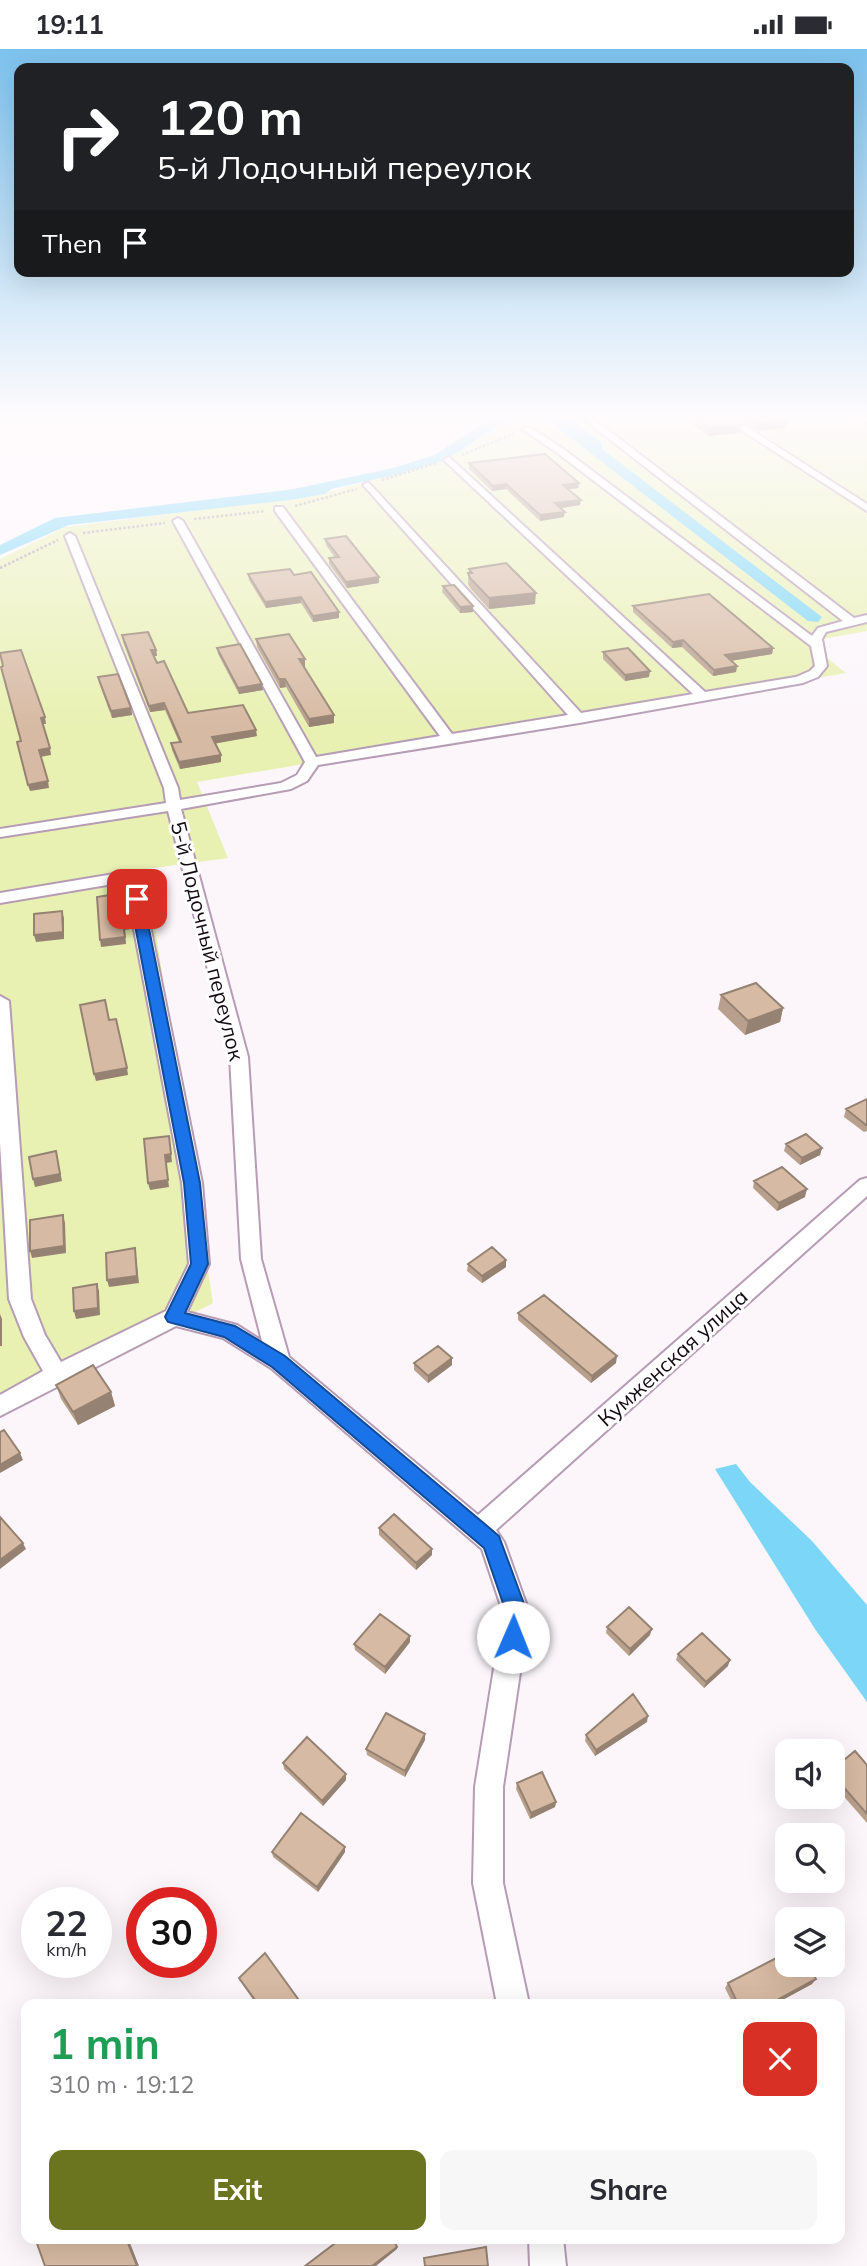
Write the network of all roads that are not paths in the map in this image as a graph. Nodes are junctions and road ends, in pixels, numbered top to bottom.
1 (287, 520) edge
2 (400, 520) edge
3 (514, 520) edge
4 (652, 520) edge
5 (720, 520) edge
6 (178, 521) dead end
7 (70, 536) dead end
8 (867, 618) edge
9 (851, 621) junction
10 (817, 645) junction
11 (703, 697) junction
12 (579, 719) junction
13 (449, 739) junction
14 (312, 762) junction
15 (174, 808) junction
16 (0, 833) edge
17 (0, 898) edge
18 (0, 1001) edge
19 (867, 1185) edge
20 (174, 1317) junction
21 (279, 1362) junction
22 (55, 1375) junction
23 (0, 1406) edge
24 (477, 1529) junction
25 (512, 1999) edge
26 (546, 2244) edge
27 (548, 2266) edge

1 - 13 street
2 - 12 street
3 - 11 street
4 - 10 street
5 - 9 street
6 - 14 street
7 - 15 street, 5-й Лодочный переулок
8 - 9 street
9 - 10 street
10 - 11 street
11 - 12 street
12 - 13 street
13 - 14 street
14 - 15 street
15 - 16 street
15 - 21 street, 5-й Лодочный переулок
17 - 20 street
18 - 22 street
19 - 24 street, Кумженская улица
20 - 21 street
20 - 22 street
21 - 24 street
22 - 23 street
24 - 25 street
26 - 27 street

